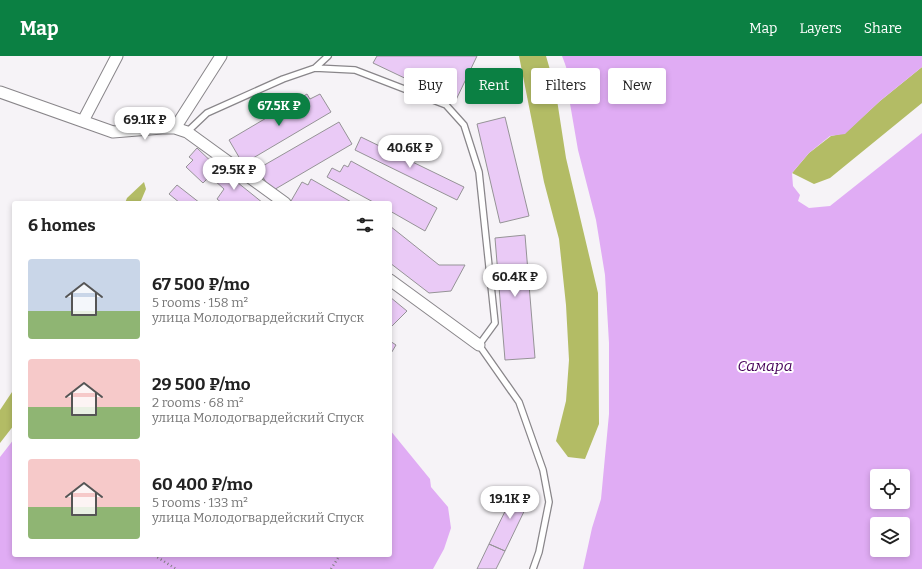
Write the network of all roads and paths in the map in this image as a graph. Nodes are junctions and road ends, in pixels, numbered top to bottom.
1 (117, 56) edge
2 (221, 56) edge
3 (328, 56) edge
4 (315, 68) junction
5 (0, 92) edge
6 (83, 122) junction
7 (175, 128) junction
8 (187, 132) junction
9 (282, 201) edge
10 (392, 281) edge
11 (479, 345) junction
12 (157, 557) edge
13 (339, 557) edge
14 (176, 569) edge
15 (332, 569) edge
16 (533, 569) edge

1 - 6 street
2 - 7 street
3 - 4 lane
4 - 8 lane
4 - 11 lane
5 - 6 street
6 - 7 street
7 - 8 street
8 - 9 street
10 - 11 street
11 - 16 lane
12 - 14 path
13 - 15 path

